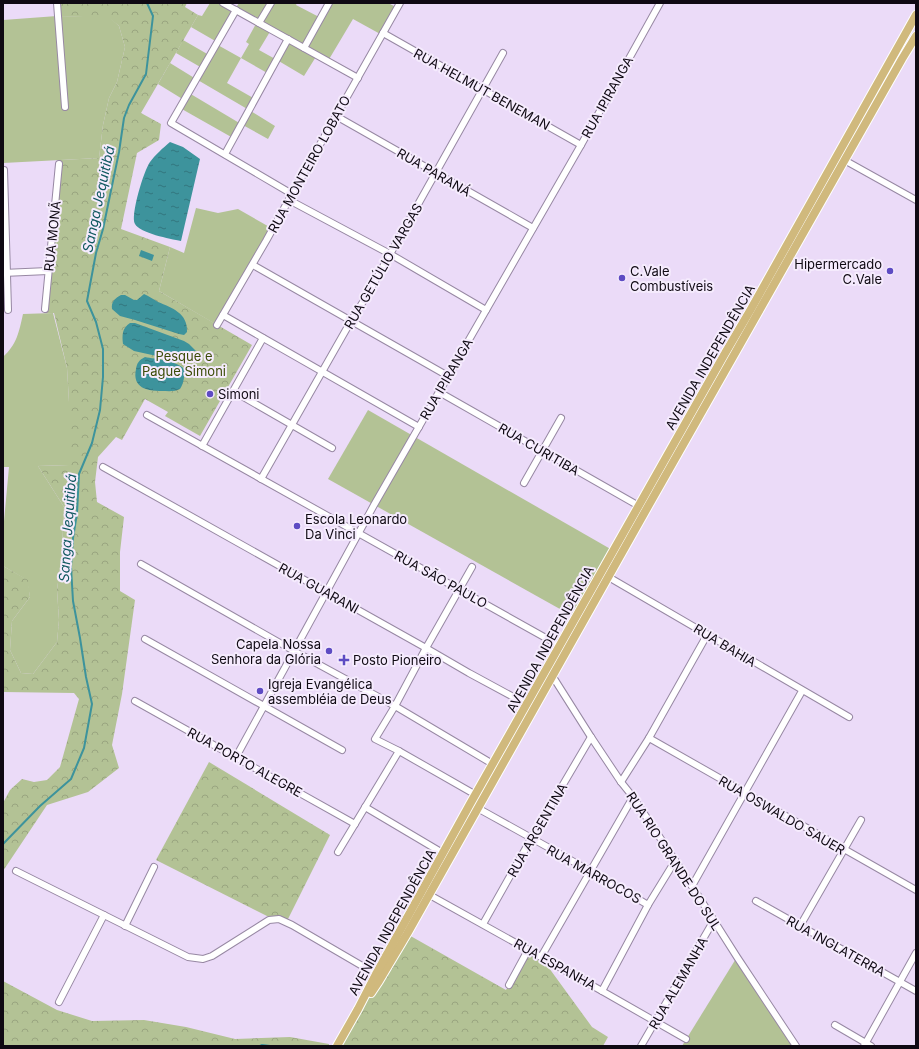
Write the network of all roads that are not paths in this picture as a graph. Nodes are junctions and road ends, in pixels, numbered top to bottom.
1 (57, 3) edge
2 (223, 3) edge
3 (270, 3) edge
4 (329, 3) edge
5 (400, 3) edge
6 (660, 3) edge
7 (236, 10) junction
8 (916, 15) edge
9 (259, 23) junction
10 (383, 33) junction
11 (916, 36) edge
12 (288, 39) junction
13 (304, 48) junction
14 (503, 53) dead end
15 (889, 63) junction
16 (897, 68) junction
17 (358, 78) junction
18 (483, 89) junction
19 (65, 107) dead end
20 (336, 116) junction
21 (581, 145) junction
22 (225, 154) junction
23 (837, 156) junction
24 (845, 160) junction
25 (60, 164) dead end
26 (4, 170) edge
27 (436, 173) junction
28 (290, 197) junction
29 (916, 200) edge
30 (533, 228) junction
31 (390, 254) junction
32 (253, 265) junction
33 (48, 271) junction
34 (5, 273) edge
35 (44, 309) dead end
36 (8, 310) dead end
37 (486, 310) junction
38 (223, 315) junction
39 (351, 321) junction
40 (217, 325) dead end
41 (263, 338) junction
42 (322, 372) junction
43 (448, 376) junction
44 (233, 391) junction
45 (439, 392) junction
46 (147, 415) dead end
47 (561, 418) dead end
48 (292, 424) junction
49 (419, 427) junction
50 (202, 446) junction
51 (332, 448) dead end
52 (542, 451) junction
53 (103, 468) dead end
54 (660, 477) junction
55 (260, 479) junction
56 (524, 483) dead end
57 (643, 508) junction
58 (359, 533) junction
59 (141, 564) dead end
60 (472, 567) dead end
61 (605, 575) junction
62 (460, 589) junction
63 (326, 592) junction
64 (707, 634) junction
65 (145, 639) dead end
66 (426, 648) junction
67 (564, 648) junction
68 (294, 652) junction
69 (548, 669) junction
70 (553, 676) junction
71 (802, 691) junction
72 (136, 701) dead end
73 (264, 706) junction
74 (395, 706) junction
75 (531, 706) junction
76 (849, 717) dead end
77 (591, 737) junction
78 (649, 738) junction
79 (342, 750) dead end
80 (398, 751) junction
81 (236, 756) junction
82 (497, 766) junction
83 (621, 782) junction
84 (744, 793) junction
85 (476, 795) junction
86 (633, 796) junction
87 (365, 806) junction
88 (474, 806) junction
89 (861, 820) dead end
90 (355, 824) junction
91 (531, 839) junction
92 (844, 850) junction
93 (338, 852) dead end
94 (447, 855) junction
95 (675, 861) junction
96 (154, 867) dead end
97 (16, 871) dead end
98 (590, 871) junction
99 (692, 886) junction
100 (916, 890) edge
101 (426, 892) junction
102 (756, 901) dead end
103 (648, 904) junction
104 (417, 909) junction
105 (104, 915) junction
106 (714, 920) junction
107 (483, 924) junction
108 (125, 926) junction
109 (800, 926) junction
110 (528, 950) junction
111 (916, 954) edge
112 (541, 957) junction
113 (376, 974) junction
114 (900, 981) junction
115 (509, 985) dead end
116 (602, 991) junction
117 (916, 991) edge
118 (58, 1002) dead end
119 (358, 1009) junction
120 (656, 1021) junction
121 (834, 1025) dead end
122 (686, 1039) dead end
123 (867, 1045) edge
124 (337, 1046) edge
125 (641, 1046) edge
126 (796, 1046) edge

1 - 19 street
2 - 7 street
3 - 9 street
4 - 13 street
5 - 10 street, RUA MONTEIRO LOBATO
6 - 21 street, RUA IPIRANGA
7 - 9 street
7 - 22 street
8 - 15 main road, AVENIDA INDEPENDÊNCIA
9 - 12 street
10 - 17 street, RUA MONTEIRO LOBATO
10 - 18 street, RUA HELMUT BENEMAN
11 - 16 main road, AVENIDA INDEPENDÊNCIA
12 - 13 street
12 - 22 street
13 - 17 street
14 - 18 street, RUA GETÚLIO VARGAS
15 - 16 main road
15 - 23 main road, AVENIDA INDEPENDÊNCIA
16 - 24 main road, AVENIDA INDEPENDÊNCIA
17 - 20 street, RUA MONTEIRO LOBATO
18 - 21 street, RUA HELMUT BENEMAN
18 - 27 street, RUA GETÚLIO VARGAS
20 - 27 street, RUA PARANÁ
20 - 28 street, RUA MONTEIRO LOBATO
21 - 30 street, RUA IPIRANGA
22 - 28 street
23 - 24 street
23 - 54 main road, AVENIDA INDEPENDÊNCIA
24 - 29 street
24 - 54 main road, AVENIDA INDEPENDÊNCIA
25 - 33 street, RUA MONÃ
26 - 34 street
27 - 30 street, RUA PARANÁ
27 - 31 street, RUA GETÚLIO VARGAS
28 - 31 street
28 - 32 street, RUA MONTEIRO LOBATO
30 - 37 street, RUA IPIRANGA
31 - 37 street
31 - 39 street, RUA GETÚLIO VARGAS
32 - 38 street, RUA MONTEIRO LOBATO
32 - 39 street
33 - 34 street
33 - 35 street, RUA MONÃ
34 - 36 street
37 - 43 street, RUA IPIRANGA
38 - 40 street, RUA MONTEIRO LOBATO
38 - 41 street
39 - 42 street, RUA GETÚLIO VARGAS
39 - 43 street
41 - 42 street
41 - 44 street
42 - 48 street, RUA GETÚLIO VARGAS
42 - 49 street
43 - 45 street, RUA IPIRANGA
44 - 48 street
44 - 50 street
45 - 49 street, RUA IPIRANGA
45 - 52 street, RUA CURITIBA
46 - 50 street, RUA SÃO PAULO
47 - 52 street
48 - 51 street
48 - 55 street, RUA GETÚLIO VARGAS
49 - 58 street, RUA IPIRANGA
50 - 55 street, RUA SÃO PAULO
52 - 56 street
52 - 57 street, RUA CURITIBA
53 - 63 street, RUA GUARANI
54 - 57 main road, AVENIDA INDEPENDÊNCIA
55 - 58 street, RUA SÃO PAULO
57 - 61 main road, AVENIDA INDEPENDÊNCIA
58 - 62 street, RUA SÃO PAULO
58 - 63 street, RUA IPIRANGA
59 - 68 street
60 - 62 street
61 - 64 street, RUA BAHIA
61 - 67 main road, AVENIDA INDEPENDÊNCIA
62 - 66 street
62 - 67 street, RUA SÃO PAULO
63 - 66 street, RUA GUARANI
63 - 68 street, RUA IPIRANGA
64 - 71 street, RUA BAHIA
64 - 78 street
65 - 73 street
66 - 74 street
66 - 75 street, RUA GUARANI
67 - 69 main road, AVENIDA INDEPENDÊNCIA
67 - 70 main road, AVENIDA INDEPENDÊNCIA
68 - 73 street, RUA IPIRANGA
68 - 74 street
69 - 70 street, RUA RIO GRANDE DO SUL
69 - 75 main road, AVENIDA INDEPENDÊNCIA
70 - 75 main road, AVENIDA INDEPENDÊNCIA
70 - 77 street, RUA RIO GRANDE DO SUL
71 - 76 street, RUA BAHIA
71 - 84 street
72 - 81 street, RUA PORTO ALEGRE
73 - 79 street
73 - 81 street, RUA IPIRANGA
74 - 80 street
74 - 82 street
75 - 82 main road, AVENIDA INDEPENDÊNCIA
77 - 83 street, RUA RIO GRANDE DO SUL
77 - 91 street, RUA ARGENTINA
78 - 83 street
78 - 84 street, RUA OSWALDO SAUER
80 - 85 street
80 - 87 street
81 - 90 street, RUA PORTO ALEGRE
82 - 85 main road, AVENIDA INDEPENDÊNCIA
82 - 88 main road, AVENIDA INDEPENDÊNCIA
83 - 86 street, RUA RIO GRANDE DO SUL
84 - 92 street, RUA OSWALDO SAUER
84 - 99 street
85 - 88 main road, AVENIDA INDEPENDÊNCIA
86 - 95 street, RUA RIO GRANDE DO SUL
86 - 98 street
87 - 90 street
87 - 94 street
88 - 91 street, RUA MARROCOS
88 - 94 main road, AVENIDA INDEPENDÊNCIA
89 - 92 street
90 - 93 street
91 - 98 street, RUA MARROCOS
91 - 107 street, RUA ARGENTINA
92 - 100 street, RUA OSWALDO SAUER
92 - 109 street
94 - 101 main road, AVENIDA INDEPENDÊNCIA
95 - 99 street, RUA RIO GRANDE DO SUL
95 - 103 street
96 - 108 street
97 - 105 street
98 - 103 street, RUA MARROCOS
98 - 112 street
99 - 106 street, RUA RIO GRANDE DO SUL
101 - 104 main road, AVENIDA INDEPENDÊNCIA
101 - 107 street, RUA ESPANHA
102 - 109 street, RUA INGLATERRA
103 - 116 street
104 - 113 main road, AVENIDA INDEPENDÊNCIA
104 - 119 main road, AVENIDA INDEPENDÊNCIA
105 - 108 street
105 - 118 street
106 - 120 street, RUA ALEMANHA
106 - 126 street, RUA RIO GRANDE DO SUL
107 - 110 street, RUA ESPANHA
108 - 113 street
109 - 114 street, RUA INGLATERRA
110 - 112 street, RUA ESPANHA
110 - 115 street
111 - 114 street
112 - 116 street, RUA ESPANHA
113 - 119 main road, AVENIDA INDEPENDÊNCIA
114 - 117 street, RUA INGLATERRA
114 - 123 street
116 - 120 street, RUA ESPANHA
119 - 124 main road
120 - 122 street, RUA ESPANHA
120 - 125 street, RUA ALEMANHA
121 - 123 street

